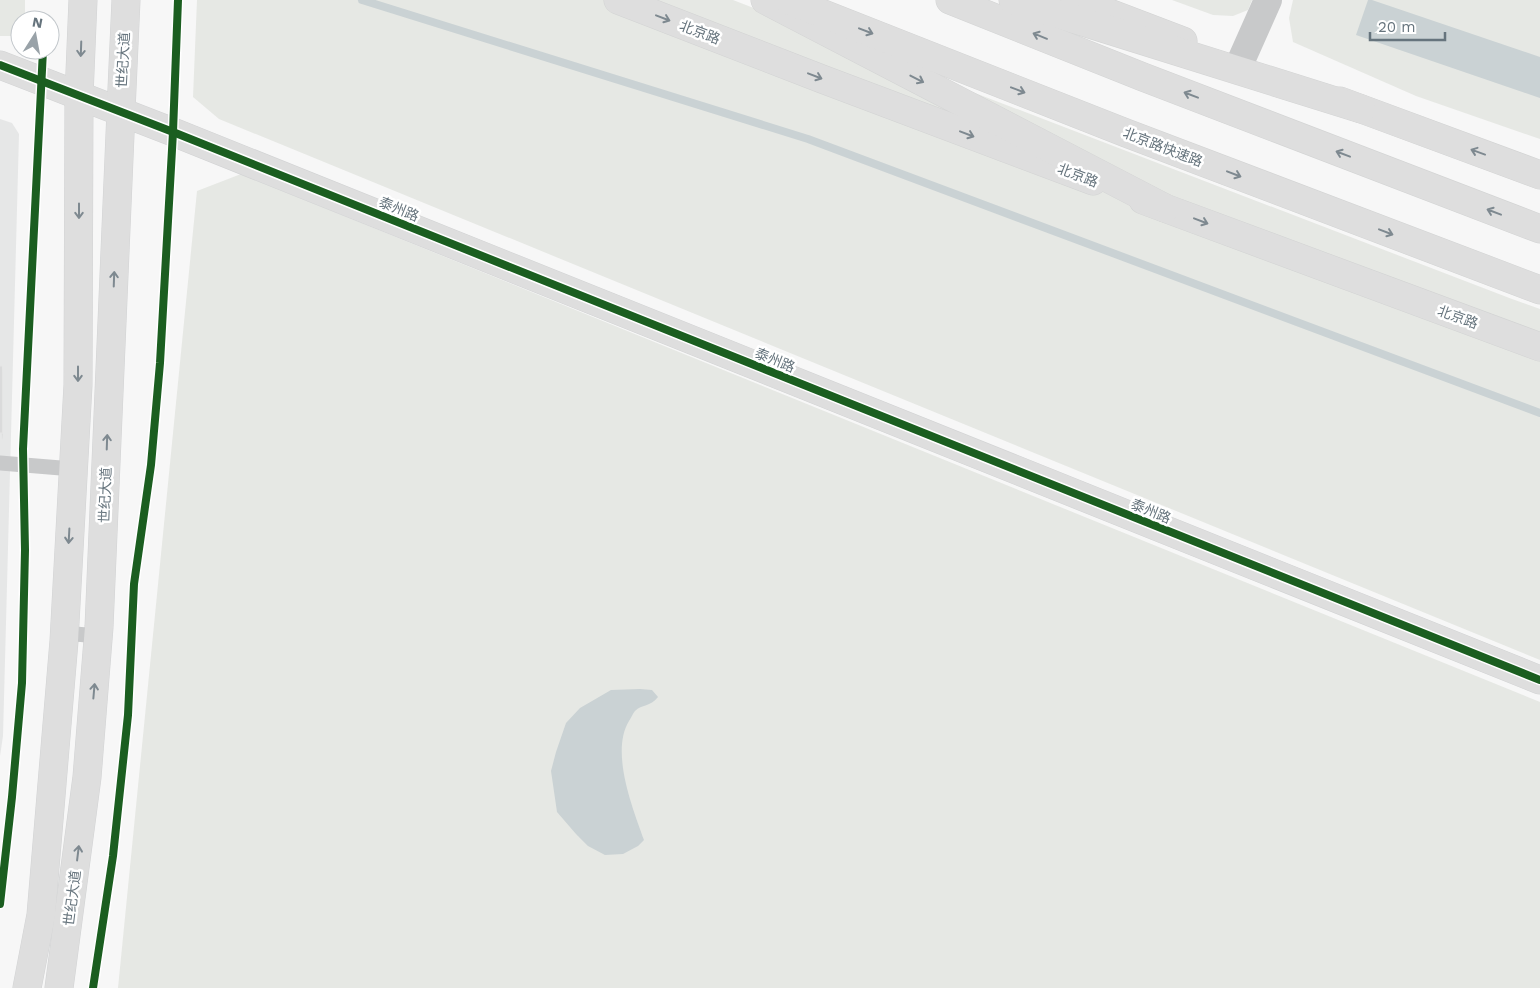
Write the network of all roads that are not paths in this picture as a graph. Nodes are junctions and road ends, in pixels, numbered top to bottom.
1 (83, 0) edge
2 (126, 0) edge
3 (618, 0) edge
4 (765, 0) edge
5 (788, 0) edge
6 (950, 0) edge
7 (1012, 0) edge
8 (1075, 0) edge
9 (1268, 0) edge
10 (1240, 63) junction
11 (0, 65) edge
12 (79, 96) junction
13 (1361, 109) junction
14 (120, 111) junction
15 (1540, 175) edge
16 (1165, 208) junction
17 (1540, 229) edge
18 (1540, 290) edge
19 (1540, 348) edge
20 (0, 463) edge
21 (73, 469) junction
22 (64, 633) junction
23 (98, 636) junction
24 (1540, 680) edge
25 (26, 988) edge
26 (59, 988) edge

1 -> 12 main road
2 - 14 main road, 世纪大道
3 -> 16 main road, 北京路
4 -> 16 main road
5 -> 18 main road, 北京路快速路
17 -> 6 main road
7 - 13 main road
8 - 10 main road
9 - 10 street
10 - 13 main road
11 - 12 main road, 泰州路
12 - 14 main road, 泰州路
12 -> 21 main road
15 -> 13 main road
23 -> 14 main road, 世纪大道
14 - 24 main road, 泰州路
16 -> 19 main road, 北京路
20 - 21 lane
21 -> 22 main road
22 - 23 lane
22 - 25 main road
26 -> 23 main road, 世纪大道

